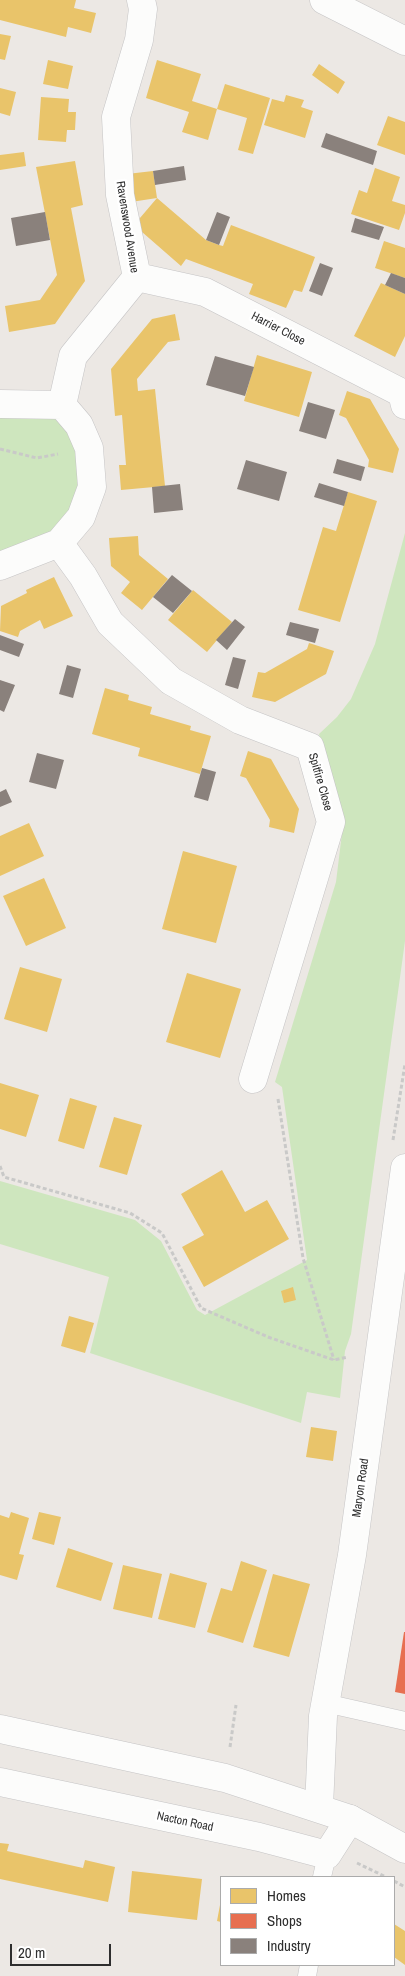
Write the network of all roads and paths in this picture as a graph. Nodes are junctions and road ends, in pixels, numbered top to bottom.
1 (141, 0) edge
2 (324, 0) edge
3 (405, 41) edge
4 (136, 277) junction
5 (0, 404) edge
6 (405, 405) edge
7 (62, 406) junction
8 (88, 448) junction
9 (0, 449) edge
10 (59, 543) junction
11 (0, 566) edge
12 (252, 1079) joint
13 (0, 1166) edge
14 (405, 1168) edge
15 (379, 1355) junction
16 (334, 1360) junction
17 (326, 1703) junction
18 (405, 1722) edge
19 (0, 1729) edge
20 (0, 1782) edge
21 (319, 1807) junction
22 (350, 1819) junction
23 (405, 1849) edge
24 (324, 1866) edge

1 - 4 street, Ravenswood Avenue
2 - 3 street
4 - 6 street, Harrier Close
4 - 7 street, Ravenswood Avenue
5 - 7 street
7 - 8 street
8 - 9 path
8 - 10 street
10 - 11 street
10 - 12 street, Spitfire Close
12 - 16 path
13 - 16 path
14 - 15 street, Maryon Road
15 - 16 path
15 - 17 street, Maryon Road
17 - 18 lane
17 - 21 street, Maryon Road
19 - 21 street
20 - 24 street, Nacton Road
21 - 22 street
22 - 23 street
22 - 24 street, Nacton Road

